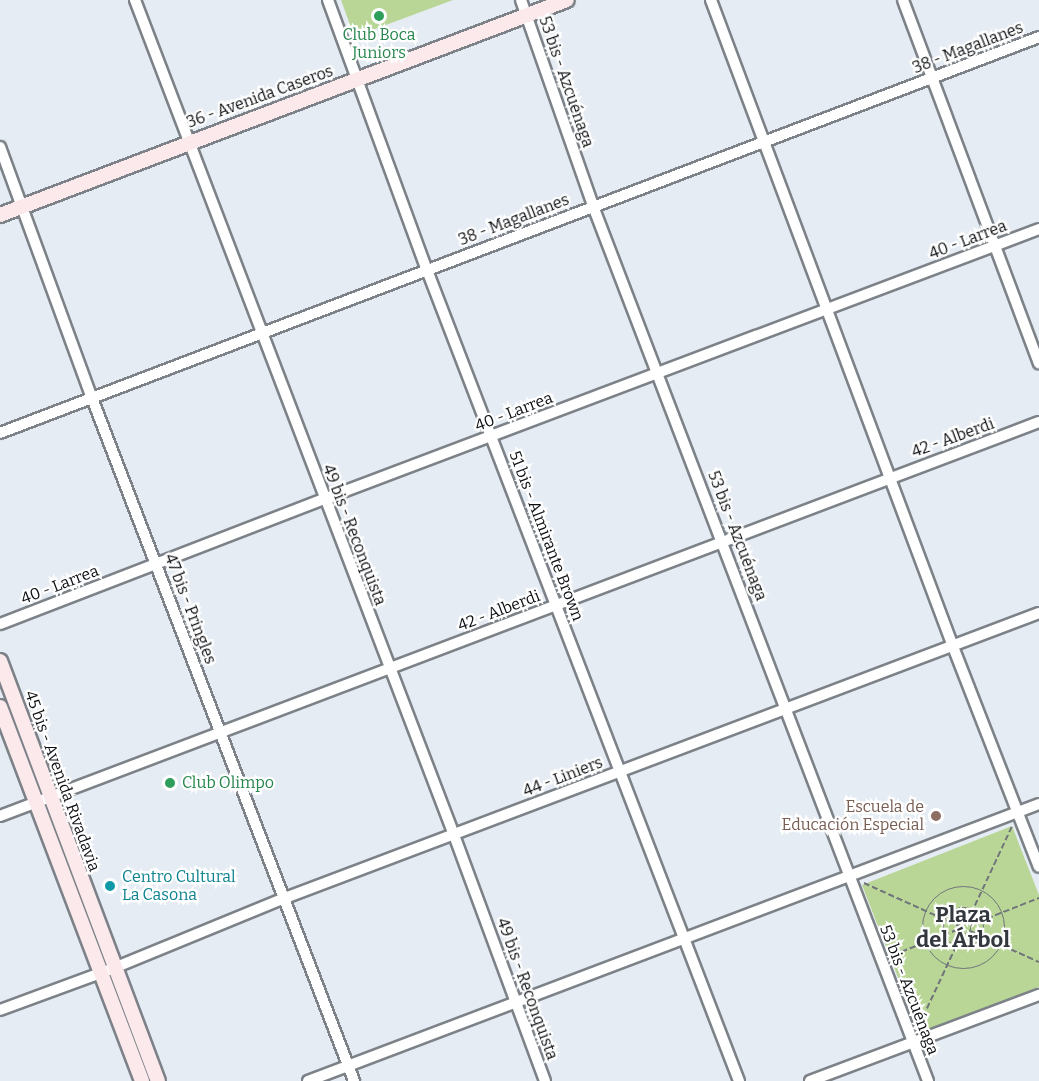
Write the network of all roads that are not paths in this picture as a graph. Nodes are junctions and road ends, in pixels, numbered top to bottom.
1 (135, 0) edge
2 (328, 0) edge
3 (521, 0) edge
4 (567, 0) edge
5 (711, 0) edge
6 (903, 0) edge
7 (526, 15) junction
8 (1039, 37) edge
9 (357, 79) junction
10 (932, 79) junction
11 (764, 141) junction
12 (187, 142) junction
13 (0, 147) edge
14 (593, 206) junction
15 (22, 207) junction
16 (0, 215) edge
17 (1039, 229) edge
18 (994, 246) junction
19 (427, 270) junction
20 (826, 309) junction
21 (260, 333) junction
22 (1039, 363) edge
23 (658, 372) junction
24 (92, 398) junction
25 (1039, 422) edge
26 (0, 433) edge
27 (493, 437) junction
28 (890, 477) junction
29 (324, 499) junction
30 (723, 540) junction
31 (157, 563) junction
32 (556, 605) junction
33 (1039, 613) edge
34 (0, 624) edge
35 (952, 644) junction
36 (0, 661) edge
37 (390, 668) junction
38 (0, 707) edge
39 (787, 708) junction
40 (220, 731) junction
41 (620, 772) junction
42 (51, 798) junction
43 (37, 802) junction
44 (1039, 804) edge
45 (1018, 811) junction
46 (0, 816) edge
47 (454, 835) junction
48 (1039, 867) edge
49 (849, 875) junction
50 (285, 898) junction
51 (683, 938) junction
52 (114, 968) junction
53 (99, 972) junction
54 (1039, 994) edge
55 (515, 1004) junction
56 (0, 1010) edge
57 (913, 1041) junction
58 (348, 1065) junction
59 (142, 1081) edge
60 (158, 1081) edge
61 (308, 1081) edge
62 (354, 1081) edge
63 (545, 1081) edge
64 (739, 1081) edge
65 (810, 1081) edge
66 (928, 1081) edge

1 - 12 street, 49 bis - Reconquista
2 - 9 street, 51 bis - Almirante Brown
3 - 7 street, 53 bis - Azcuénaga
4 - 7 main road, 36 - Avenida Caseros
5 - 11 street
6 - 10 street
7 - 9 main road, 36 - Avenida Caseros
7 - 14 street, 53 bis - Azcuénaga
8 - 10 street, 38 - Magallanes
9 - 12 main road, 36 - Avenida Caseros
9 - 19 street, 51 bis - Almirante Brown
10 - 11 street, 38 - Magallanes
10 - 18 street
11 - 14 street, 38 - Magallanes
11 - 20 street
12 - 15 main road, 36 - Avenida Caseros
12 - 21 street, 49 bis - Reconquista
13 - 15 street, 47 bis - Pringles
14 - 19 street, 38 - Magallanes
14 - 23 street, 53 bis - Azcuénaga
15 - 16 main road, 36 - Avenida Caseros
15 - 24 street, 47 bis - Pringles
17 - 18 street, 40 - Larrea
18 - 20 street, 40 - Larrea
18 - 22 street
19 - 21 street, 38 - Magallanes
19 - 27 street, 51 bis - Almirante Brown
20 - 23 street, 40 - Larrea
20 - 28 street
21 - 24 street, 38 - Magallanes
21 - 29 street, 49 bis - Reconquista
23 - 27 street, 40 - Larrea
23 - 30 street, 53 bis - Azcuénaga
24 - 26 street, 38 - Magallanes
24 - 31 street, 47 bis - Pringles
25 - 28 street, 42 - Alberdi
27 - 29 street, 40 - Larrea
27 - 32 street, 51 bis - Almirante Brown
28 - 30 street, 42 - Alberdi
28 - 35 street
29 - 31 street, 40 - Larrea
29 - 37 street, 49 bis - Reconquista
30 - 32 street, 42 - Alberdi
30 - 39 street, 53 bis - Azcuénaga
31 - 34 street, 40 - Larrea
31 - 40 street, 47 bis - Pringles
32 - 37 street, 42 - Alberdi
32 - 41 street, 51 bis - Almirante Brown
33 - 35 street, 44 - Liniers
35 - 39 street, 44 - Liniers
35 - 45 street
36 - 42 main road, 45 bis - Avenida Rivadavia
37 - 40 street, 42 - Alberdi
37 - 47 street, 49 bis - Reconquista
38 - 43 main road, 45 bis - Avenida Rivadavia
39 - 41 street, 44 - Liniers
39 - 49 street, 53 bis - Azcuénaga
40 - 42 street, 42 - Alberdi
40 - 50 street, 47 bis - Pringles
41 - 47 street, 44 - Liniers
41 - 51 street, 51 bis - Almirante Brown
42 - 43 street, 42 - Alberdi
42 - 52 main road, 45 bis - Avenida Rivadavia
43 - 46 street, 42 - Alberdi
43 - 53 main road, 45 bis - Avenida Rivadavia
44 - 45 street
45 - 48 street
45 - 49 street
47 - 50 street, 44 - Liniers
47 - 55 street, 49 bis - Reconquista
49 - 51 street
49 - 57 street, 53 bis - Azcuénaga
50 - 52 street, 44 - Liniers
50 - 58 street, 47 bis - Pringles
51 - 55 street
51 - 64 street, 51 bis - Almirante Brown
52 - 53 street, 44 - Liniers
52 - 60 main road, 45 bis - Avenida Rivadavia
53 - 56 street, 44 - Liniers
53 - 59 main road, 45 bis - Avenida Rivadavia
54 - 57 street
55 - 58 street
55 - 63 street, 49 bis - Reconquista
57 - 65 street
57 - 66 street, 53 bis - Azcuénaga
58 - 61 street
58 - 62 street, 47 bis - Pringles

